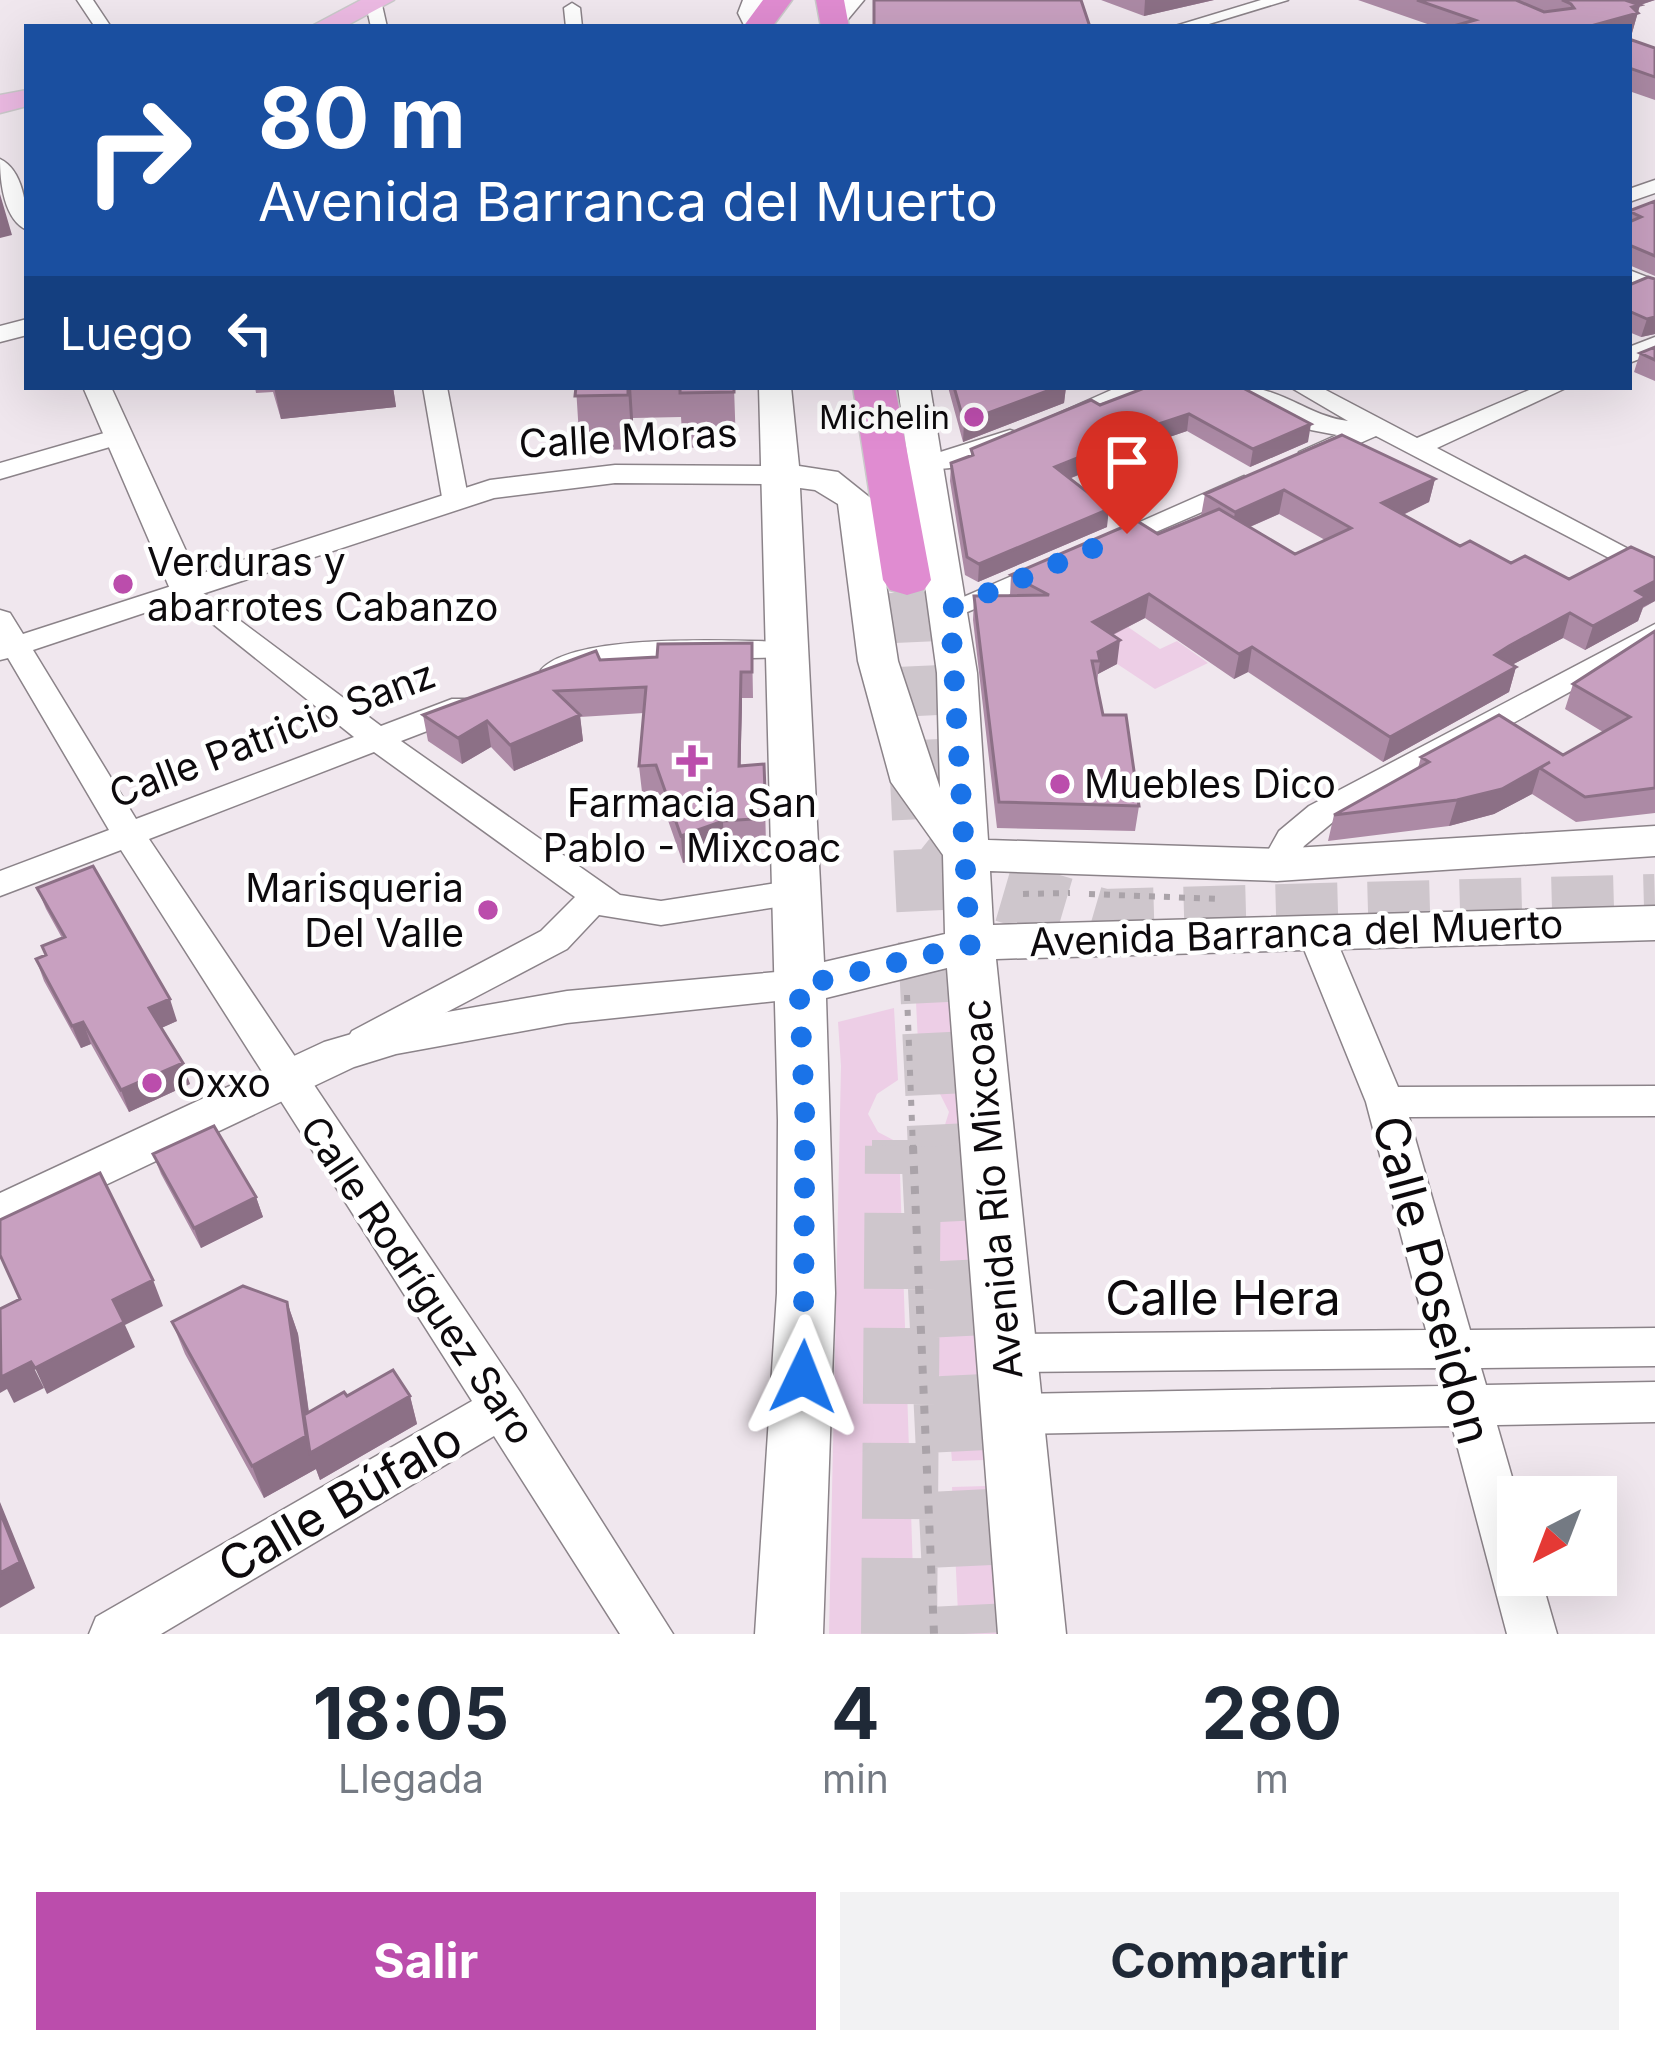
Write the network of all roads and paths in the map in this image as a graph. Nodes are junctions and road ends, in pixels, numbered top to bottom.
1 (778, 0) edge
2 (1280, 0) edge
3 (572, 8) dead end
4 (378, 11) edge
5 (343, 24) edge
6 (574, 24) edge
7 (758, 24) edge
8 (1191, 24) edge
9 (0, 166) edge
10 (24, 218) edge
11 (98, 390) edge
12 (436, 390) edge
13 (775, 390) edge
14 (875, 390) tunnel mouth
15 (915, 390) edge
16 (1132, 390) edge
17 (1255, 390) edge
18 (1307, 390) edge
19 (1549, 390) edge
20 (1372, 429) junction
21 (118, 436) junction
22 (1418, 447) junction
23 (928, 460) junction
24 (0, 471) edge
25 (782, 475) junction
26 (455, 496) junction
27 (1655, 574) edge
28 (907, 580) dead end
29 (188, 590) junction
30 (950, 609) junction
31 (1655, 633) edge
32 (5, 639) edge
33 (788, 651) junction
34 (528, 681) edge
35 (485, 698) edge
36 (377, 740) junction
37 (131, 833) junction
38 (1655, 842) edge
39 (967, 855) junction
40 (1423, 857) junction
41 (1085, 862) junction
42 (1277, 865) junction
43 (0, 884) edge
44 (796, 892) junction
45 (595, 898) junction
46 (1655, 923) edge
47 (1471, 928) junction
48 (1315, 932) junction
49 (1088, 938) junction
50 (970, 945) junction
51 (906, 961) junction
52 (799, 986) junction
53 (340, 1054) junction
54 (286, 1081) junction
55 (1655, 1101) edge
56 (1385, 1102) junction
57 (0, 1215) edge
58 (1655, 1347) edge
59 (1452, 1351) junction
60 (1009, 1383) junction
61 (1655, 1402) edge
62 (1465, 1403) junction
63 (504, 1406) junction
64 (114, 1634) edge
65 (647, 1634) edge
66 (790, 1634) edge
67 (934, 1634) edge
68 (1032, 1634) edge
69 (1532, 1634) edge

1 - 7 highway
2 - 8 street
3 - 6 street
4 - 5 main road
9 - 10 street
11 - 21 street
12 - 26 street
13 - 25 main road
14 - 28 highway
15 - 23 main road, Avenida Río Mixcoac
16 - 23 street
17 - 20 street
18 - 20 street
19 - 22 street
20 - 22 street
20 - 30 street
21 - 24 street
21 - 29 street
22 - 27 street
23 - 30 main road, Avenida Río Mixcoac
25 - 26 street, Calle Moras
25 - 33 main road
25 - 39 main road
26 - 29 street, Calle Moras
29 - 32 street, Calle Moras
29 - 36 street
30 - 39 main road, Avenida Río Mixcoac
31 - 42 street
32 - 37 street, Calle Rodríguez Saro
33 - 34 street
33 - 44 main road
35 - 36 street, Calle Patricio Sanz
36 - 37 street, Calle Patricio Sanz
36 - 45 street
37 - 43 street, Calle Patricio Sanz
37 - 54 street, Calle Rodríguez Saro
38 - 40 main road, Avenida Barranca del Muerto
39 - 41 main road, Avenida Barranca del Muerto
39 - 50 main road, Avenida Río Mixcoac
40 - 42 main road, Avenida Barranca del Muerto
40 - 47 main road
41 - 42 main road, Avenida Barranca del Muerto
41 - 49 main road
44 - 45 street
44 - 52 main road
45 - 53 street
46 - 47 main road, Avenida Barranca del Muerto
47 - 48 main road, Avenida Barranca del Muerto
48 - 49 main road, Avenida Barranca del Muerto
48 - 56 street, Calle Poseidon
49 - 50 main road, Avenida Barranca del Muerto
50 - 51 main road, Avenida Barranca del Muerto
50 - 60 main road, Avenida Río Mixcoac
51 - 52 main road, Avenida Barranca del Muerto
51 - 67 path
52 - 53 street
52 - 66 main road
53 - 54 street
54 - 57 street
54 - 63 street, Calle Rodríguez Saro
55 - 56 street
56 - 59 street, Calle Poseidon
58 - 59 street, Calle Hera
59 - 60 street, Calle Hera
59 - 62 street, Calle Poseidon
60 - 62 street
60 - 68 main road, Avenida Río Mixcoac
61 - 62 street
62 - 69 street, Calle Poseidon
63 - 64 street, Calle Búfalo
63 - 65 street, Calle Rodríguez Saro

